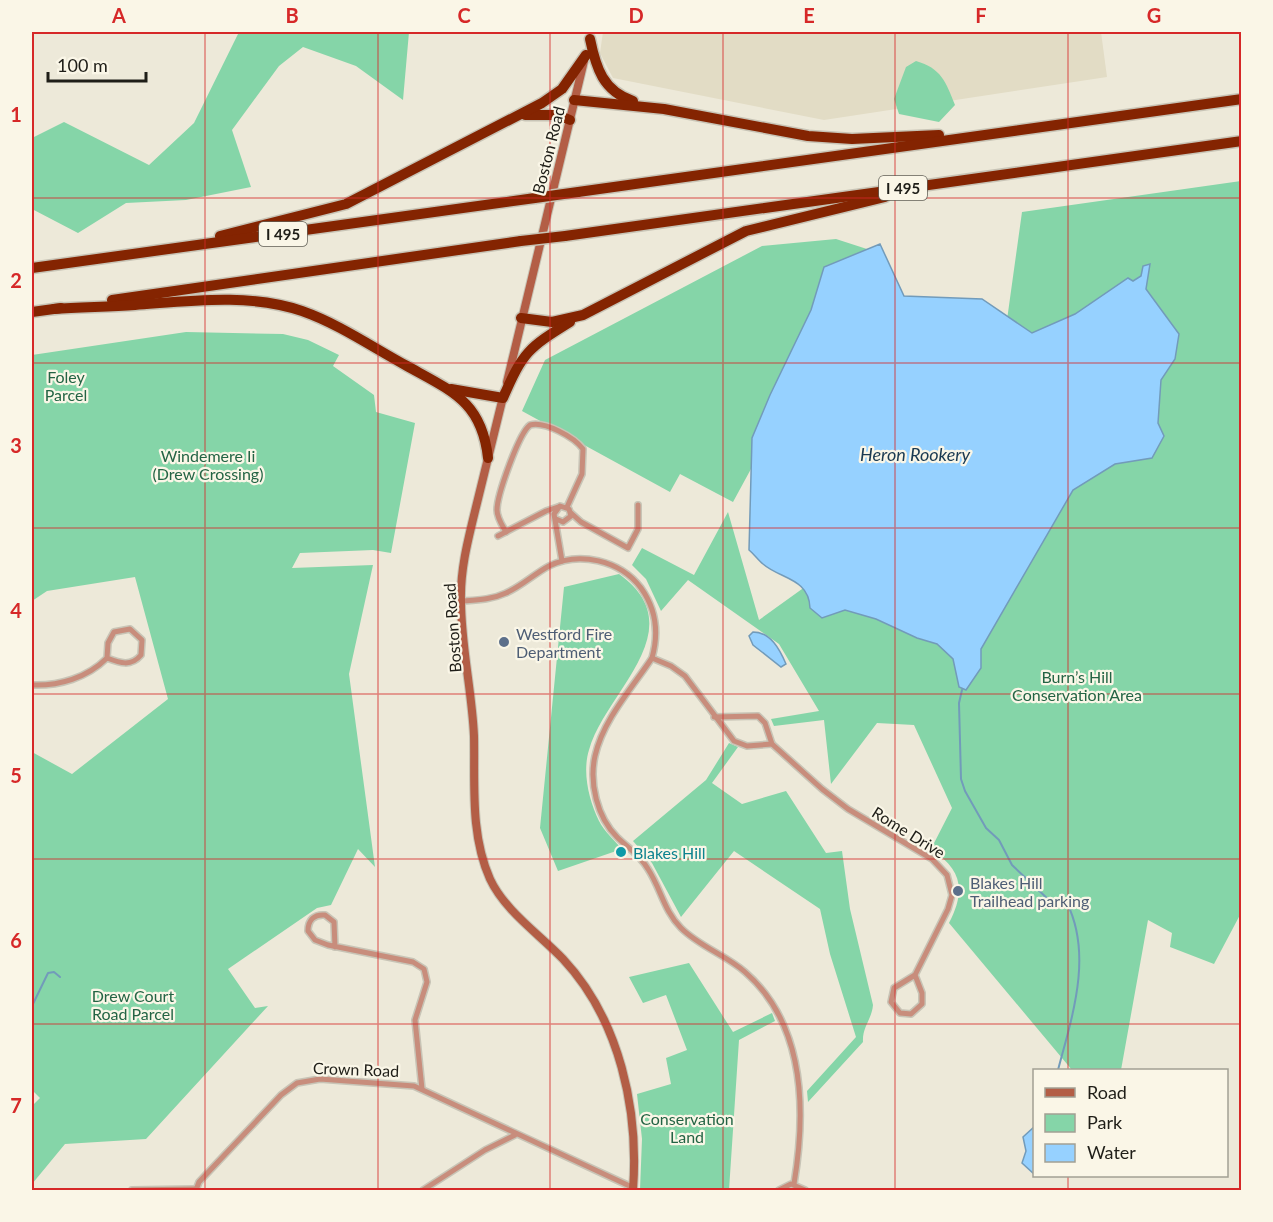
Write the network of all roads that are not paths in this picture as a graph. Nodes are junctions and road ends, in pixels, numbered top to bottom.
1 (591, 35) edge
2 (586, 55) junction
3 (1242, 99) edge
4 (574, 100) junction
5 (653, 108) junction
6 (519, 115) junction
7 (570, 120) junction
8 (982, 135) junction
9 (1242, 141) edge
10 (938, 184) junction
11 (183, 247) junction
12 (32, 268) edge
13 (54, 309) junction
14 (32, 312) edge
15 (578, 317) junction
16 (522, 318) junction
17 (448, 388) junction
18 (503, 398) junction
19 (488, 458) junction
20 (638, 505) dead end
21 (558, 507) junction
22 (569, 510) junction
23 (537, 516) junction
24 (555, 518) junction
25 (567, 521) junction
26 (581, 522) junction
27 (506, 532) junction
28 (498, 536) dead end
29 (559, 540) junction
30 (562, 561) junction
31 (460, 601) junction
32 (107, 658) junction
33 (652, 658) junction
34 (32, 685) edge
35 (714, 717) junction
36 (772, 744) junction
37 (335, 947) junction
38 (915, 975) junction
39 (422, 1089) junction
40 (516, 1135) junction
41 (794, 1184) junction
42 (633, 1189) edge
43 (195, 1190) edge
44 (132, 1191) edge
45 (423, 1191) edge
46 (779, 1191) edge
47 (805, 1191) edge

1 - 2 main road, Boston Road
1 - 5 highway
2 - 4 main road, Boston Road
2 - 6 highway
3 - 8 highway, I 495
4 - 5 highway
4 - 7 main road, Boston Road
5 - 8 highway
6 - 7 highway
6 - 11 highway
7 - 16 main road, Boston Road
8 - 11 highway, I 495, bridge
9 - 10 highway, I 495
10 - 13 highway, I 495, bridge
10 - 15 highway
11 - 12 highway, I 495
13 - 14 highway, I 495
13 - 17 highway
15 - 16 highway
15 - 18 highway
16 - 18 main road, Boston Road
17 - 18 highway
17 - 19 highway
18 - 19 main road, Boston Road
19 - 31 main road, Boston Road
20 - 26 street
21 - 22 street
21 - 23 street
21 - 24 street
22 - 25 street
22 - 26 street
22 - 27 street
23 - 24 street
23 - 27 street
24 - 25 street
24 - 29 street
25 - 26 street
25 - 29 street
27 - 28 street
29 - 30 street
30 - 31 street
30 - 33 street
31 - 42 main road, Boston Road
32 - 32 street
32 - 34 street
33 - 35 street
33 - 41 street
35 - 36 street
35 - 36 street, Rome Drive
36 - 38 street, Rome Drive
37 - 37 street
37 - 39 street
38 - 38 street, Rome Drive
39 - 40 street, Crown Road
39 - 43 street, Crown Road
40 - 42 street, Crown Road
40 - 45 street
41 - 46 street
41 - 47 street
43 - 44 street

